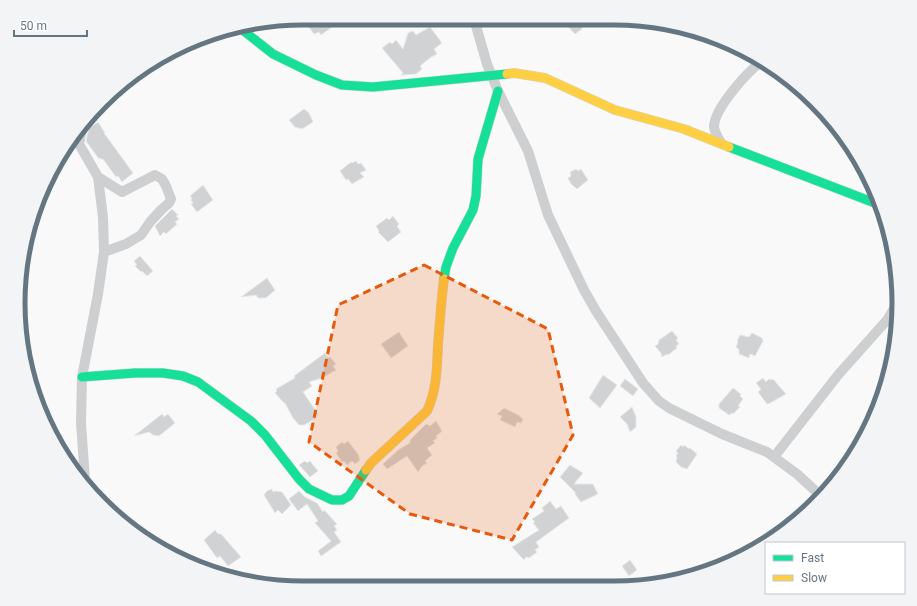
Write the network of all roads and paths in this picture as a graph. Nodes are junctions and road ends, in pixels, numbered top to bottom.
1 (476, 25) edge
2 (244, 31) edge
3 (757, 65) edge
4 (491, 75) junction
5 (498, 91) junction
6 (80, 137) edge
7 (721, 143) junction
8 (98, 177) junction
9 (873, 202) edge
10 (104, 252) junction
11 (891, 313) edge
12 (82, 377) junction
13 (774, 457) junction
14 (85, 475) edge
15 (818, 492) edge

1 - 4 street
2 - 4 street
3 - 7 street
4 - 5 street
4 - 7 street
5 - 12 street
5 - 13 street
6 - 8 street
7 - 9 street
8 - 10 street
8 - 10 street
10 - 12 street
11 - 13 street
12 - 14 street
13 - 15 street

